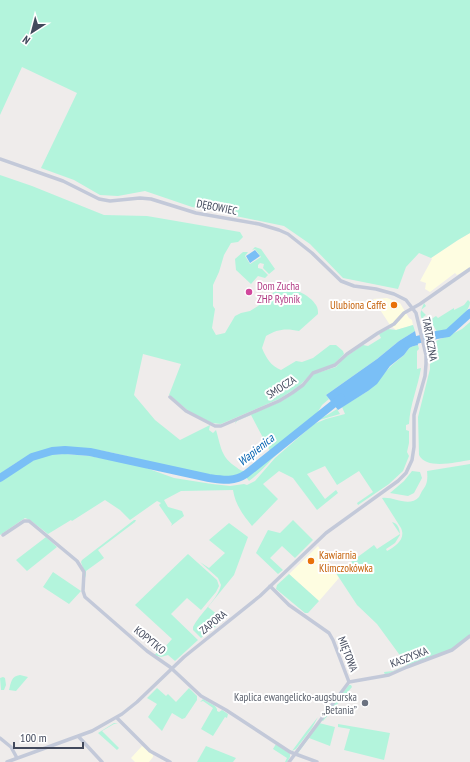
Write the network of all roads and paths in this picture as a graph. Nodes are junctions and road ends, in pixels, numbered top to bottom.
1 (0, 159) edge
2 (470, 269) edge
3 (413, 308) junction
4 (170, 397) dead end
5 (410, 464) joint
6 (3, 535) dead end
7 (270, 586) junction
8 (470, 636) edge
9 (171, 669) junction
10 (349, 682) junction
11 (116, 718) junction
12 (78, 736) junction
13 (0, 738) edge
14 (294, 754) junction
15 (17, 758) junction
16 (7, 762) edge
17 (102, 762) edge
18 (170, 762) edge
19 (288, 762) edge
20 (317, 762) edge

1 - 3 street, DĘBOWIEC
2 - 3 street, TARTACZNA
3 - 4 street, SMOCZA
3 - 5 street, TARTACZNA
5 - 7 street, ZAPORA
6 - 9 street, KOPYTKO
7 - 9 street, ZAPORA
7 - 10 street, MIĘTOWA
8 - 10 street, KASZYSKA
9 - 11 street, ZAPORA
9 - 14 street, KOPYTKO
10 - 14 street, MIĘTOWA
11 - 12 street, ZAPORA
11 - 18 street
12 - 15 street, ZAPORA
12 - 17 street
13 - 15 street
14 - 19 street, MIĘTOWA
14 - 20 street, KOPYTKO
15 - 16 street, ZAPORA

